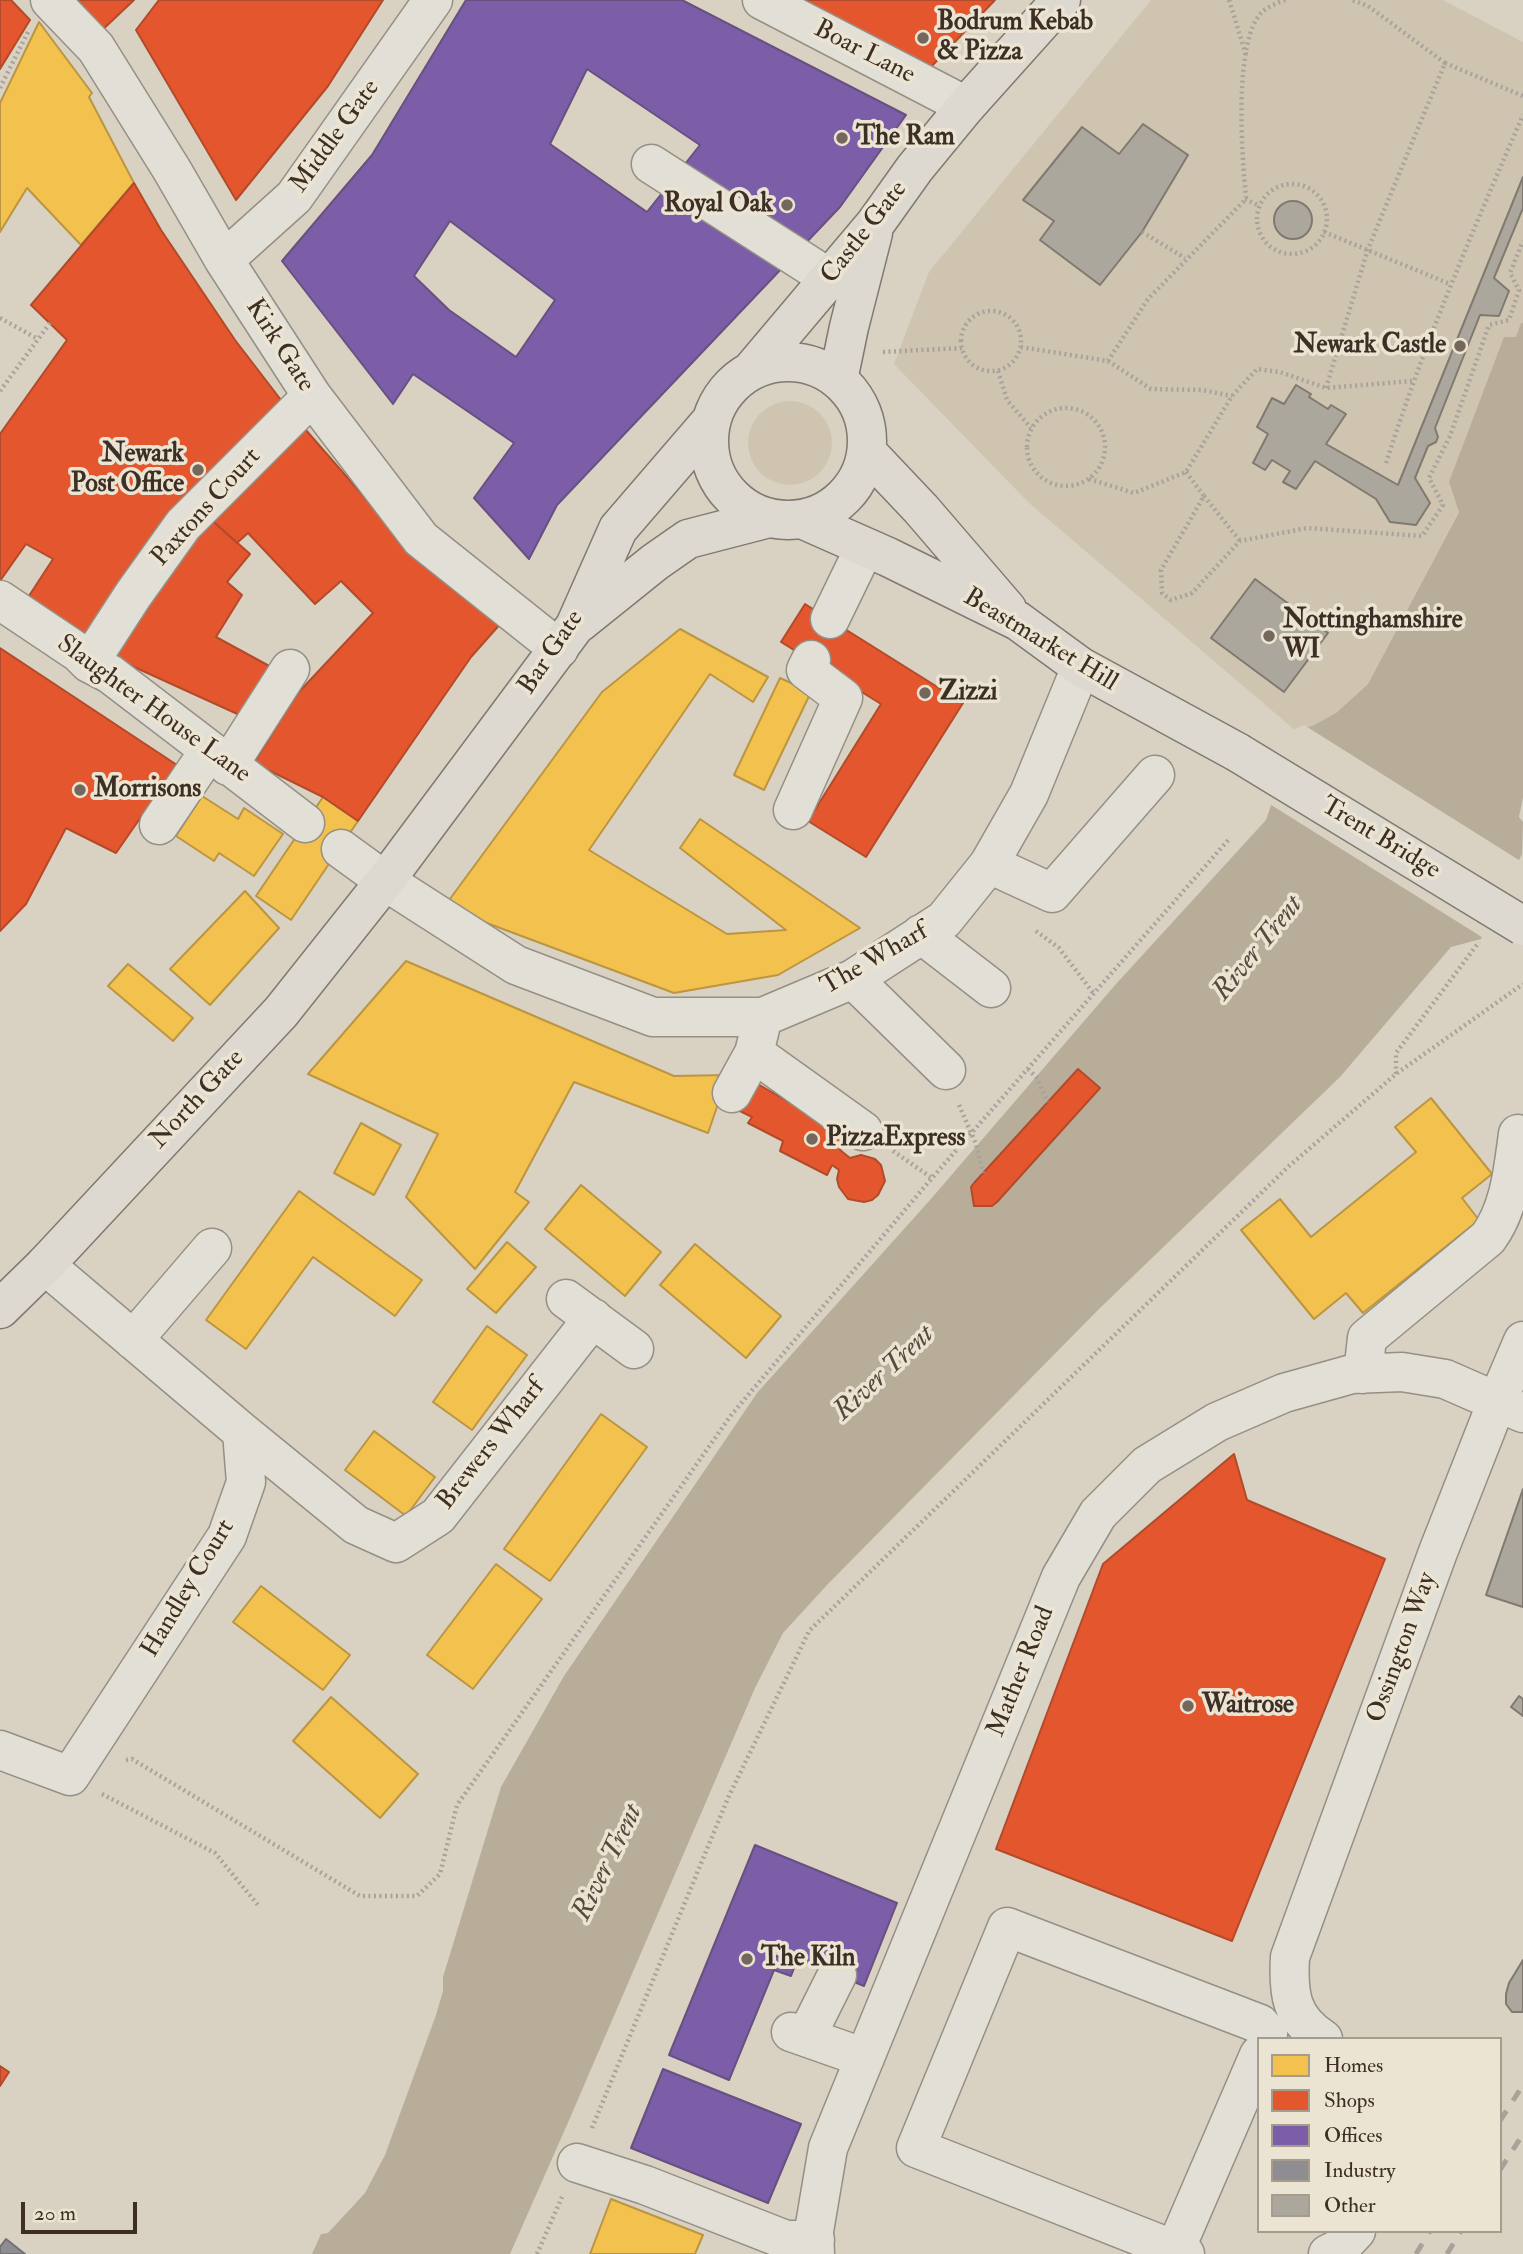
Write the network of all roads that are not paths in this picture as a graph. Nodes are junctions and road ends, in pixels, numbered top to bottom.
1 (433, 0) edge
2 (762, 0) edge
3 (1062, 0) edge
4 (41, 11) edge
5 (966, 106) junction
6 (651, 164) dead end
7 (876, 224) junction
8 (224, 260) junction
9 (829, 278) junction
10 (841, 367) junction
11 (751, 371) junction
12 (312, 396) junction
13 (711, 421) junction
14 (867, 452) junction
15 (786, 519) junction
16 (864, 549) junction
17 (0, 600) edge
18 (831, 620) dead end
19 (1018, 621) junction
20 (567, 638) junction
21 (811, 660) dead end
22 (89, 663) junction
23 (1082, 667) junction
24 (290, 669) dead end
25 (1237, 752) joint
26 (218, 758) junction
27 (1155, 775) dead end
28 (793, 810) dead end
29 (305, 823) dead end
30 (159, 825) dead end
31 (341, 849) dead end
32 (989, 864) junction
33 (385, 881) junction
34 (1505, 928) edge
35 (921, 934) junction
36 (853, 979) junction
37 (991, 988) dead end
38 (763, 1017) junction
39 (754, 1053) junction
40 (946, 1070) dead end
41 (732, 1093) dead end
42 (863, 1131) road end
43 (1517, 1133) dead end
44 (212, 1248) dead end
45 (45, 1265) junction
46 (0, 1309) edge
47 (133, 1340) junction
48 (1523, 1341) edge
49 (635, 1349) dead end
50 (1363, 1374) junction
51 (1510, 1407) edge
52 (243, 1432) junction
53 (0, 1750) edge
54 (837, 1975) dead end
55 (1267, 2037) edge
56 (1320, 2037) edge
57 (865, 2058) junction
58 (1257, 2060) edge
59 (577, 2163) road end
60 (1354, 2233) edge
61 (815, 2247) edge
62 (1180, 2252) edge
63 (1328, 2254) edge

1 - 8 street, Middle Gate
2 - 5 street, Boar Lane
3 - 5 main road, Castle Gate
4 - 8 street, Kirk Gate
5 - 7 main road, Castle Gate
6 - 9 street
7 - 9 main road, Castle Gate
7 - 10 main road
8 - 12 street, Kirk Gate
9 - 11 main road, Castle Gate
10 - 11 main road
10 - 14 main road
11 - 13 main road
12 - 20 street, Kirk Gate
12 - 22 street, Paxtons Court
13 - 15 main road
13 - 20 main road, Bar Gate
14 - 15 main road
14 - 19 main road
15 - 16 main road, Beastmarket Hill
15 - 20 main road
16 - 18 street
16 - 19 main road, Beastmarket Hill
17 - 22 street, Slaughter House Lane
19 - 23 main road, Beastmarket Hill
20 - 33 main road, Bar Gate
21 - 28 street
22 - 26 street, Slaughter House Lane
23 - 25 main road, Beastmarket Hill
23 - 32 street, The Wharf
24 - 26 street
25 - 34 main road, Trent Bridge, bridge
26 - 29 street, Slaughter House Lane
26 - 30 street
27 - 32 street
31 - 33 street
32 - 35 street, The Wharf
33 - 38 street, The Wharf
33 - 45 main road, North Gate
35 - 36 street, The Wharf
35 - 37 street
36 - 38 street, The Wharf
36 - 40 street
38 - 39 street
39 - 41 street
39 - 42 street
43 - 50 street
44 - 47 street
45 - 46 main road, North Gate
45 - 47 street
47 - 52 street
48 - 51 street, Ossington Way
49 - 52 street, Brewers Wharf
50 - 51 street, Mather Road
50 - 57 street, Mather Road
51 - 56 street, Ossington Way
52 - 53 street, Handley Court
54 - 57 street
55 - 62 street
57 - 61 street, Mather Road
58 - 62 street
59 - 61 street
60 - 63 street

